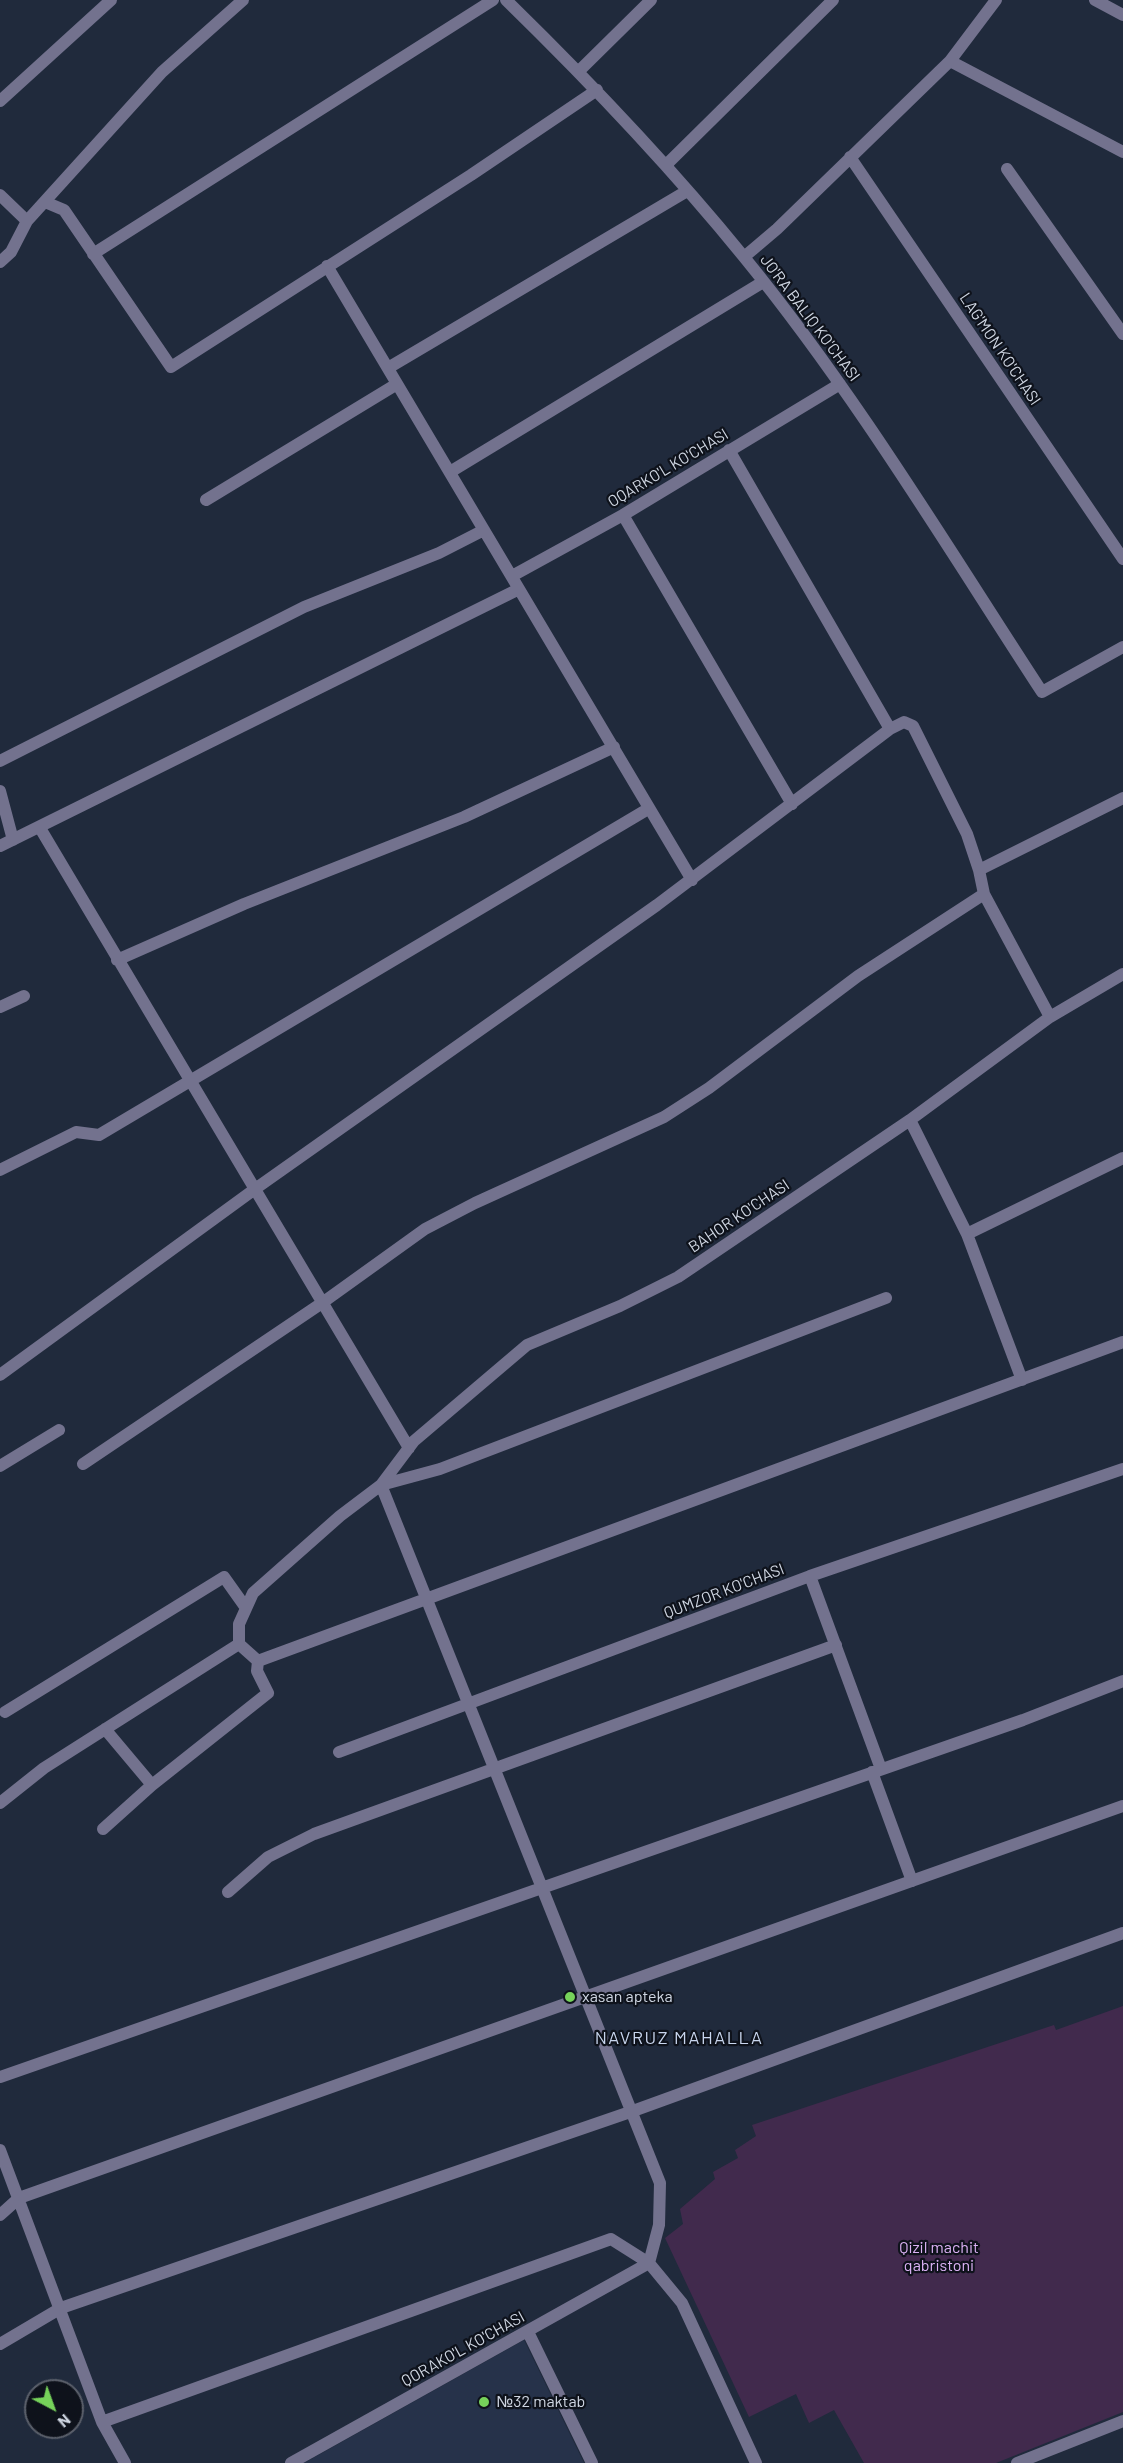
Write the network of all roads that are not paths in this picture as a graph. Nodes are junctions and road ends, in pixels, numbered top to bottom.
1 (111, 0) edge
2 (243, 0) edge
3 (493, 0) edge
4 (506, 0) edge
5 (651, 0) edge
6 (833, 0) edge
7 (996, 0) edge
8 (1095, 0) edge
9 (1123, 15) edge
10 (950, 62) junction
11 (579, 71) junction
12 (597, 90) junction
13 (0, 101) edge
14 (1123, 152) edge
15 (850, 158) junction
16 (666, 165) junction
17 (1007, 169) dead end
18 (687, 191) junction
19 (0, 195) edge
20 (45, 202) junction
21 (27, 220) junction
22 (93, 254) junction
23 (744, 257) junction
24 (0, 262) edge
25 (327, 266) junction
26 (763, 282) junction
27 (1123, 334) edge
28 (388, 368) junction
29 (397, 384) junction
30 (840, 384) junction
31 (729, 450) junction
32 (450, 472) junction
33 (206, 500) dead end
34 (623, 515) junction
35 (484, 530) junction
36 (1123, 559) edge
37 (512, 576) junction
38 (519, 589) junction
39 (1123, 647) edge
40 (890, 729) junction
41 (614, 747) junction
42 (0, 761) edge
43 (0, 791) edge
44 (1123, 798) edge
45 (792, 804) junction
46 (648, 809) junction
47 (40, 828) junction
48 (13, 840) junction
49 (0, 846) edge
50 (980, 870) junction
51 (692, 880) junction
52 (984, 894) junction
53 (117, 960) junction
54 (1123, 974) edge
55 (24, 996) dead end
56 (0, 1007) edge
57 (1050, 1017) junction
58 (189, 1081) junction
59 (910, 1120) junction
60 (1123, 1158) edge
61 (0, 1170) edge
62 (255, 1189) junction
63 (966, 1234) junction
64 (886, 1298) dead end
65 (322, 1303) junction
66 (1123, 1342) edge
67 (0, 1376) edge
68 (1022, 1380) junction
69 (59, 1430) dead end
70 (408, 1448) junction
71 (83, 1464) dead end
72 (0, 1466) edge
73 (1123, 1469) edge
74 (381, 1485) junction
75 (810, 1576) junction
76 (426, 1599) junction
77 (246, 1608) junction
78 (239, 1644) junction
79 (836, 1645) junction
80 (258, 1661) junction
81 (1123, 1681) edge
82 (469, 1706) junction
83 (4, 1712) dead end
84 (105, 1729) junction
85 (339, 1752) dead end
86 (495, 1770) junction
87 (876, 1771) junction
88 (152, 1785) junction
89 (0, 1803) edge
90 (1123, 1806) edge
91 (103, 1829) dead end
92 (912, 1881) junction
93 (542, 1886) junction
94 (228, 1892) dead end
95 (1123, 1933) edge
96 (587, 1997) junction
97 (0, 2077) edge
98 (633, 2111) junction
99 (0, 2150) edge
100 (19, 2198) junction
101 (0, 2215) edge
102 (649, 2263) junction
103 (61, 2308) junction
104 (528, 2332) junction
105 (0, 2344) edge
106 (1123, 2421) edge
107 (102, 2422) junction
108 (125, 2463) edge
109 (291, 2463) edge
110 (592, 2463) edge
111 (756, 2463) edge
112 (1017, 2463) edge

1 - 13 street
2 - 20 street
3 - 22 street
4 - 11 street, JO'RA BALIQ KO'CHASI
5 - 11 street
6 - 16 street
7 - 10 street
8 - 9 street
10 - 14 street
10 - 15 street
11 - 12 street, JO'RA BALIQ KO'CHASI
12 - 16 street, JO'RA BALIQ KO'CHASI
12 - 25 street
15 - 23 street
15 - 36 street, LAG'MON KO'CHASI
16 - 18 street, JO'RA BALIQ KO'CHASI
17 - 27 street
18 - 23 street, JO'RA BALIQ KO'CHASI
18 - 28 street
19 - 21 street
20 - 21 street
20 - 22 street
21 - 24 street
22 - 25 street
23 - 26 street, JO'RA BALIQ KO'CHASI
25 - 28 street
26 - 30 street, JO'RA BALIQ KO'CHASI
26 - 32 street
28 - 29 street
29 - 32 street
29 - 33 street
30 - 31 street, OQARKO'L KO'CHASI
30 - 39 street, JO'RA BALIQ KO'CHASI
31 - 34 street, OQARKO'L KO'CHASI
31 - 40 street
32 - 35 street
34 - 37 street, OQARKO'L KO'CHASI
34 - 45 street
35 - 37 street
35 - 42 street
37 - 38 street
38 - 41 street
38 - 47 street
40 - 45 street
40 - 50 street
41 - 46 street
41 - 53 street
43 - 48 street
44 - 50 street
45 - 51 street
46 - 51 street
46 - 58 street
47 - 48 street
47 - 53 street
48 - 49 street
50 - 52 street
51 - 62 street
52 - 57 street
52 - 65 street
53 - 58 street
54 - 57 street, BAHOR KO'CHASI
55 - 56 street
57 - 59 street, BAHOR KO'CHASI
58 - 61 street
58 - 62 street
59 - 63 street
59 - 70 street, BAHOR KO'CHASI
60 - 63 street
62 - 65 street
62 - 67 street
63 - 68 street
64 - 74 street
65 - 70 street
65 - 71 street
66 - 68 street
68 - 76 street
69 - 72 street
70 - 74 street, BAHOR KO'CHASI
73 - 75 street, QUMZOR KO'CHASI
74 - 76 street
74 - 77 street
75 - 79 street
75 - 82 street, QUMZOR KO'CHASI
76 - 80 street
76 - 82 street
77 - 78 street
77 - 83 street
78 - 80 street
78 - 84 street
79 - 86 street
79 - 87 street
80 - 88 street
81 - 87 street
82 - 85 street, QUMZOR KO'CHASI
82 - 86 street
84 - 88 street
84 - 89 street
86 - 93 street
86 - 94 street
87 - 92 street
87 - 93 street
88 - 91 street
90 - 92 street
92 - 96 street
93 - 96 street
93 - 97 street
95 - 98 street
96 - 98 street
96 - 100 street
98 - 102 street
98 - 103 street
99 - 100 street
100 - 101 street
100 - 103 street
102 - 104 street, QORAKO'L KO'CHASI
102 - 107 street
102 - 111 street
103 - 105 street
103 - 107 street
104 - 109 street, QORAKO'L KO'CHASI
104 - 110 street
106 - 112 street
107 - 108 street

